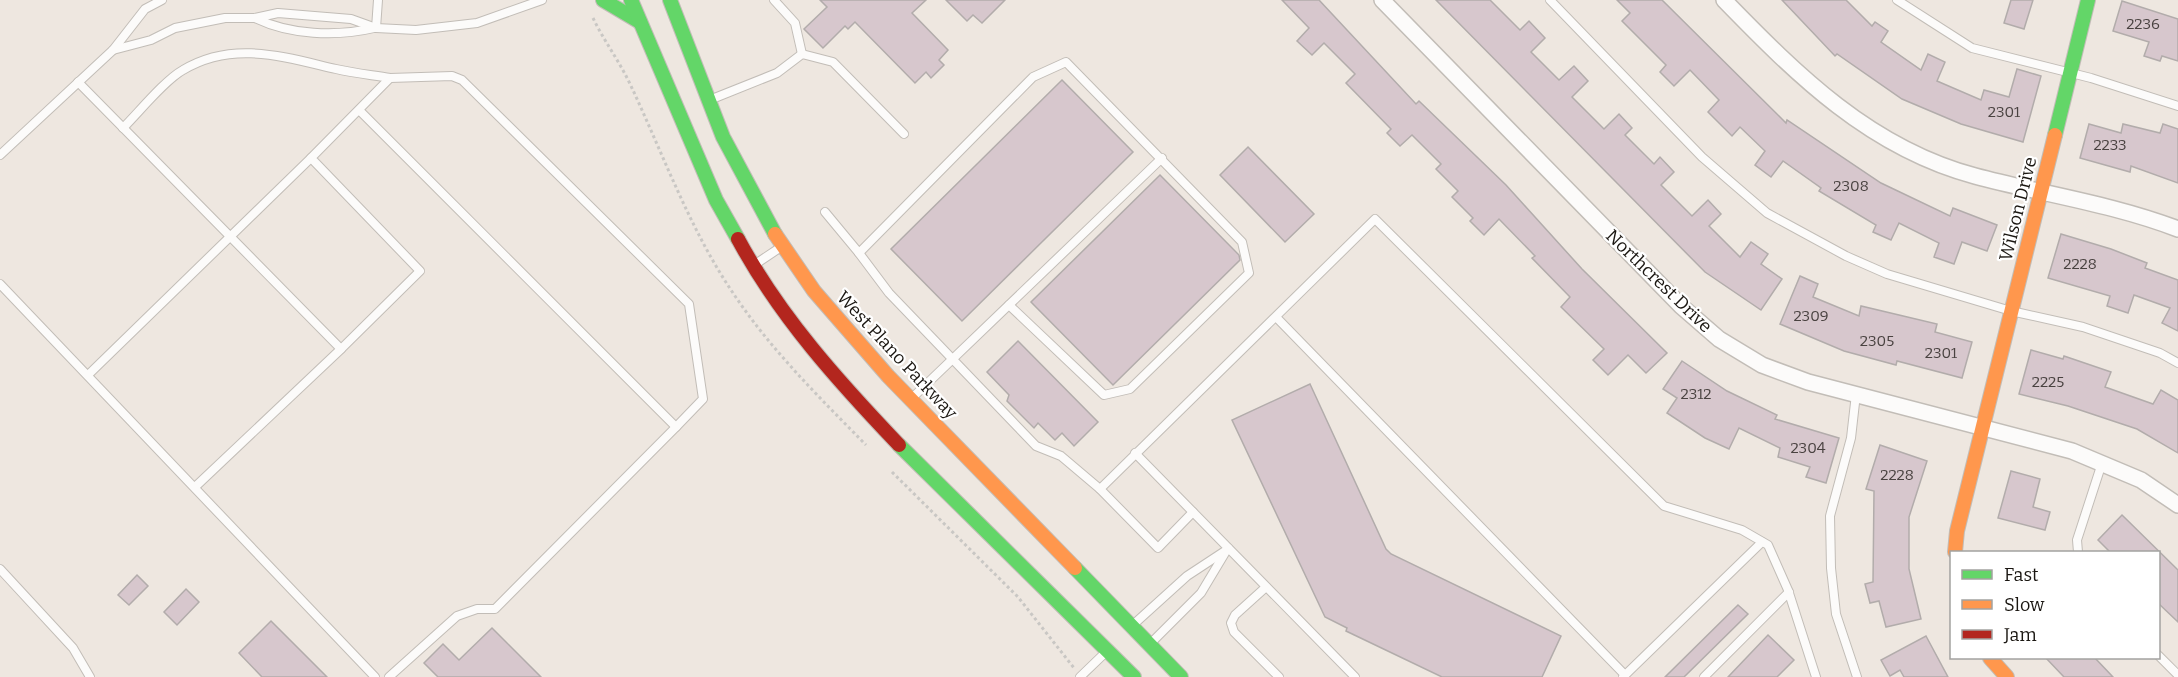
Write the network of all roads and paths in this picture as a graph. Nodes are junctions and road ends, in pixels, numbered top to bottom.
1 (162, 0) edge
2 (378, 0) edge
3 (542, 0) edge
4 (603, 0) edge
5 (631, 0) edge
6 (670, 0) edge
7 (774, 0) edge
8 (1382, 0) edge
9 (1550, 0) edge
10 (1724, 0) edge
11 (1897, 0) edge
12 (2088, 0) edge
13 (255, 18) junction
14 (640, 22) junction
15 (376, 27) junction
16 (113, 50) junction
17 (802, 54) junction
18 (2070, 74) junction
19 (390, 78) junction
20 (78, 82) junction
21 (708, 101) junction
22 (2178, 105) edge
23 (359, 110) junction
24 (123, 128) junction
25 (904, 134) dead end
26 (0, 155) edge
27 (311, 158) junction
28 (1162, 158) junction
29 (2042, 192) junction
30 (825, 212) dead end
31 (2178, 229) edge
32 (230, 237) junction
33 (783, 246) junction
34 (859, 253) junction
35 (752, 266) junction
36 (0, 284) edge
37 (1009, 305) junction
38 (2011, 311) junction
39 (1276, 317) junction
40 (340, 349) junction
41 (951, 360) junction
42 (2178, 363) edge
43 (88, 375) junction
44 (1856, 394) junction
45 (911, 399) junction
46 (676, 427) junction
47 (1982, 427) junction
48 (1135, 453) junction
49 (2102, 463) junction
50 (892, 472) dead end
51 (195, 487) junction
52 (1100, 489) junction
53 (2178, 505) edge
54 (1193, 512) junction
55 (1762, 542) junction
56 (1228, 548) junction
57 (1956, 551) edge
58 (2078, 551) edge
59 (0, 569) edge
60 (1266, 587) junction
61 (1789, 592) junction
62 (1119, 639) junction
63 (2160, 657) edge
64 (1992, 659) edge
65 (1134, 663) edge
66 (1078, 674) edge
67 (2178, 675) edge
68 (1624, 676) edge
69 (90, 677) edge
70 (375, 677) edge
71 (389, 677) edge
72 (1181, 677) edge
73 (1280, 677) edge
74 (1355, 677) edge
75 (1704, 677) edge
76 (1816, 677) edge
77 (1857, 677) edge
78 (2007, 677) edge

1 - 16 lane
2 - 15 lane
3 - 15 lane
4 - 14 main road
5 - 14 main road, West Plano Parkway
6 - 21 main road, West Plano Parkway
7 - 17 lane
8 - 44 street, Northcrest Drive
9 - 38 lane
10 - 29 street
11 - 18 lane
12 - 18 main road, Wilson Drive
13 - 15 lane
13 - 15 lane
13 - 16 lane
14 - 35 main road, West Plano Parkway
16 - 20 lane
17 - 21 lane
17 - 25 lane
18 - 22 lane
18 - 29 main road, Wilson Drive
19 - 23 lane
19 - 24 lane
19 - 46 lane
20 - 24 lane
20 - 26 lane
21 - 33 main road, West Plano Parkway
23 - 27 lane
23 - 46 lane
24 - 32 lane
27 - 32 lane
27 - 40 lane
28 - 34 lane
28 - 37 lane
28 - 37 lane
29 - 31 street
29 - 38 main road, Wilson Drive
30 - 34 lane
32 - 40 lane
32 - 43 lane
33 - 35 lane
33 - 45 main road, West Plano Parkway
34 - 41 lane
35 - 62 main road, West Plano Parkway
36 - 43 lane
37 - 41 lane
38 - 42 lane
38 - 47 main road, Wilson Drive
39 - 48 lane
39 - 55 lane
39 - 68 lane
40 - 51 lane
41 - 45 lane
41 - 52 lane
43 - 51 lane
44 - 47 street, Northcrest Drive
44 - 77 lane
45 - 62 main road, West Plano Parkway
46 - 71 lane
47 - 49 street, Northcrest Drive
47 - 57 main road, Wilson Drive
48 - 52 lane
48 - 54 lane
49 - 53 street, Northcrest Drive
49 - 58 lane
50 - 66 path
51 - 70 lane
52 - 54 lane
54 - 56 lane
55 - 61 lane
55 - 68 lane
56 - 60 lane
56 - 62 lane
56 - 65 lane
59 - 69 lane
60 - 73 lane
60 - 74 lane
61 - 75 lane
61 - 76 lane
62 - 65 main road, West Plano Parkway
62 - 65 main road, West Plano Parkway
62 - 66 lane
63 - 67 lane
64 - 78 main road
65 - 72 main road, West Plano Parkway

